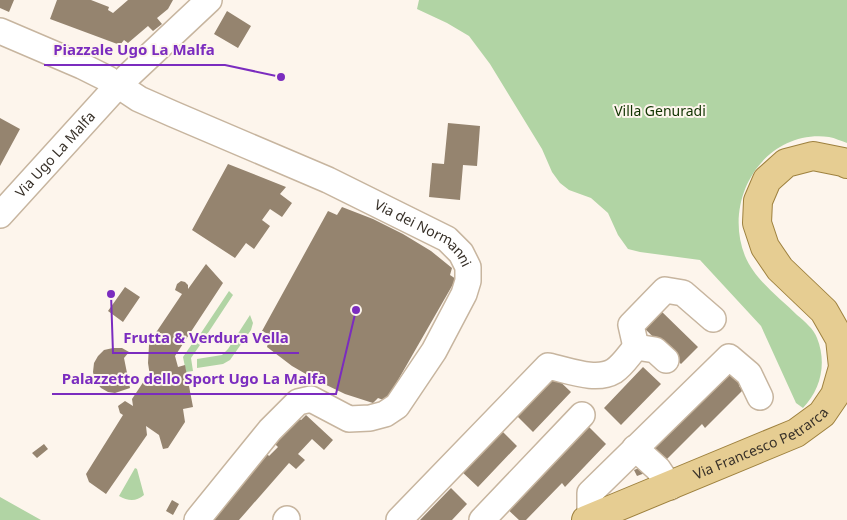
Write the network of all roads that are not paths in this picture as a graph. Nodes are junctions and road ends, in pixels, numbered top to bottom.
1 (209, 0) edge
2 (0, 31) edge
3 (118, 85) junction
4 (847, 164) edge
5 (0, 216) edge
6 (713, 319) dead end
7 (636, 347) junction
8 (666, 360) dead end
9 (760, 398) dead end
10 (582, 415) dead end
11 (635, 448) junction
12 (670, 486) junction
13 (497, 515) edge
14 (588, 519) edge
15 (197, 520) edge
16 (399, 520) edge

1 - 3 street, Via Ugo La Malfa
2 - 3 street, Via dei Normanni
3 - 5 street, Via Ugo La Malfa
3 - 15 street, Via dei Normanni
4 - 12 main road, Via Francesco Petrarca
6 - 7 street
7 - 8 street
7 - 16 street
9 - 11 street, Via Francesco Petrarca
10 - 13 street
11 - 12 street
11 - 14 street, Via Francesco Petrarca
12 - 14 main road, Via Francesco Petrarca

